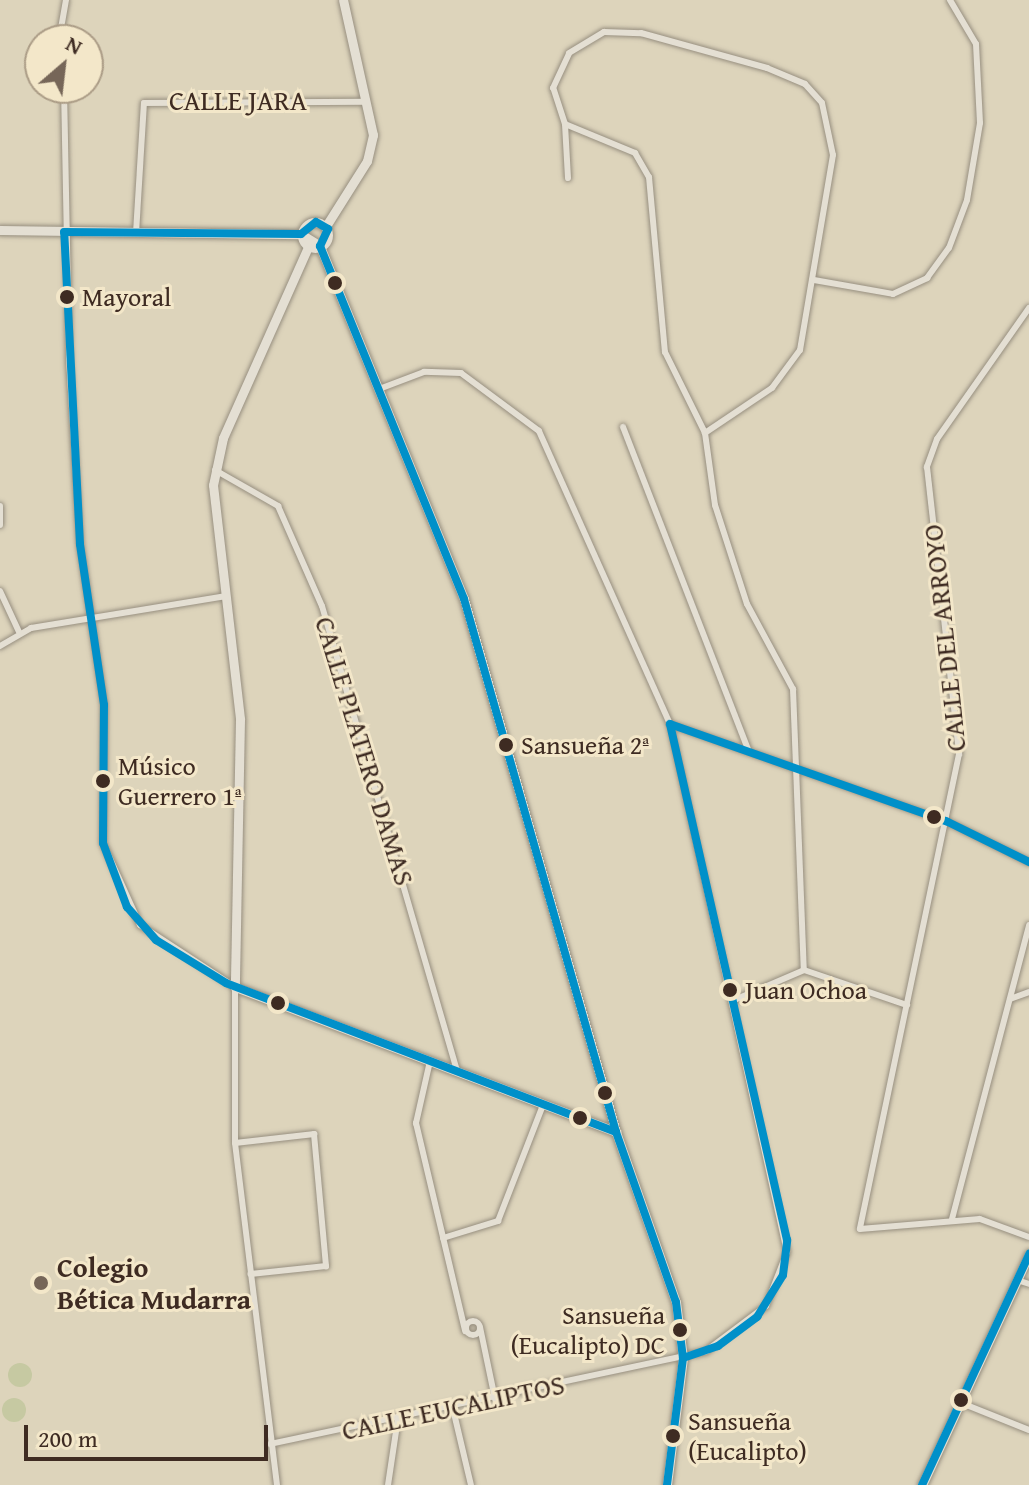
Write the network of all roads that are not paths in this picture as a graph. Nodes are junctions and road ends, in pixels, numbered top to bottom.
1 (66, 0) edge
2 (343, 0) edge
3 (950, 0) edge
4 (62, 24) edge
5 (367, 102) junction
6 (64, 104) edge
7 (565, 124) junction
8 (568, 178) dead end
9 (326, 226) junction
10 (0, 230) edge
11 (64, 232) junction
12 (136, 233) junction
13 (301, 234) junction
14 (311, 242) junction
15 (320, 246) junction
16 (814, 280) junction
17 (1029, 308) edge
18 (379, 389) junction
19 (623, 427) dead end
20 (705, 433) junction
21 (215, 470) junction
22 (0, 506) edge
23 (0, 525) edge
24 (0, 591) edge
25 (226, 596) junction
26 (90, 618) junction
27 (19, 632) junction
28 (0, 646) edge
29 (670, 724) junction
30 (748, 750) junction
31 (797, 768) junction
32 (946, 821) junction
33 (1029, 862) edge
34 (1029, 925) edge
35 (804, 970) junction
36 (235, 987) junction
37 (1029, 992) edge
38 (1009, 999) junction
39 (732, 1001) junction
40 (907, 1005) junction
41 (430, 1061) junction
42 (457, 1072) junction
43 (543, 1105) junction
44 (616, 1132) junction
45 (235, 1143) junction
46 (952, 1219) junction
47 (1029, 1237) edge
48 (443, 1238) junction
49 (1029, 1254) edge
50 (250, 1274) junction
51 (1017, 1280) junction
52 (1029, 1284) edge
53 (683, 1358) junction
54 (495, 1399) junction
55 (959, 1402) junction
56 (453, 1409) junction
57 (398, 1418) junction
58 (1029, 1430) edge
59 (270, 1444) junction
60 (277, 1485) edge
61 (388, 1485) edge
62 (471, 1485) edge
63 (667, 1485) edge
64 (922, 1485) edge

1 - 4 street
2 - 5 street
3 - 16 street
5 - 9 street
5 - 12 street, CALLE JARA
6 - 11 street
7 - 8 street
7 - 16 street
7 - 20 street
9 - 13 street
9 - 15 street
10 - 11 street
11 - 12 street
11 - 26 street
12 - 13 street
13 - 14 street
14 - 15 street
14 - 21 street
15 - 18 street
16 - 20 street
17 - 32 street, CALLE DEL ARROYO
18 - 29 street, CALLE EUCALIPTOS
18 - 44 street
19 - 30 street
20 - 31 street
21 - 25 street
21 - 42 street, CALLE PLATERO DAMAS
22 - 23 street
24 - 27 street
25 - 26 street
25 - 36 street
26 - 27 street
26 - 36 street
27 - 28 street
29 - 30 street
29 - 39 street, CALLE EUCALIPTOS
30 - 31 street
31 - 32 street
31 - 35 street
32 - 33 street
32 - 40 street, CALLE DEL ARROYO
34 - 38 street
35 - 39 street
35 - 40 street
36 - 41 street
36 - 45 street
37 - 38 street
38 - 46 street
39 - 53 street, CALLE EUCALIPTOS
40 - 46 street, CALLE DEL ARROYO
41 - 42 street
41 - 48 street
42 - 43 street
43 - 44 street
43 - 48 street
44 - 53 street
45 - 50 street
45 - 50 street
46 - 47 street
48 - 54 street
49 - 51 street
50 - 59 street
51 - 52 street
51 - 55 street
53 - 54 street, CALLE EUCALIPTOS
53 - 63 street
54 - 56 street, CALLE EUCALIPTOS
55 - 58 street
55 - 64 street
56 - 57 street, CALLE EUCALIPTOS
56 - 62 street
57 - 59 street, CALLE EUCALIPTOS
57 - 61 street
59 - 60 street

